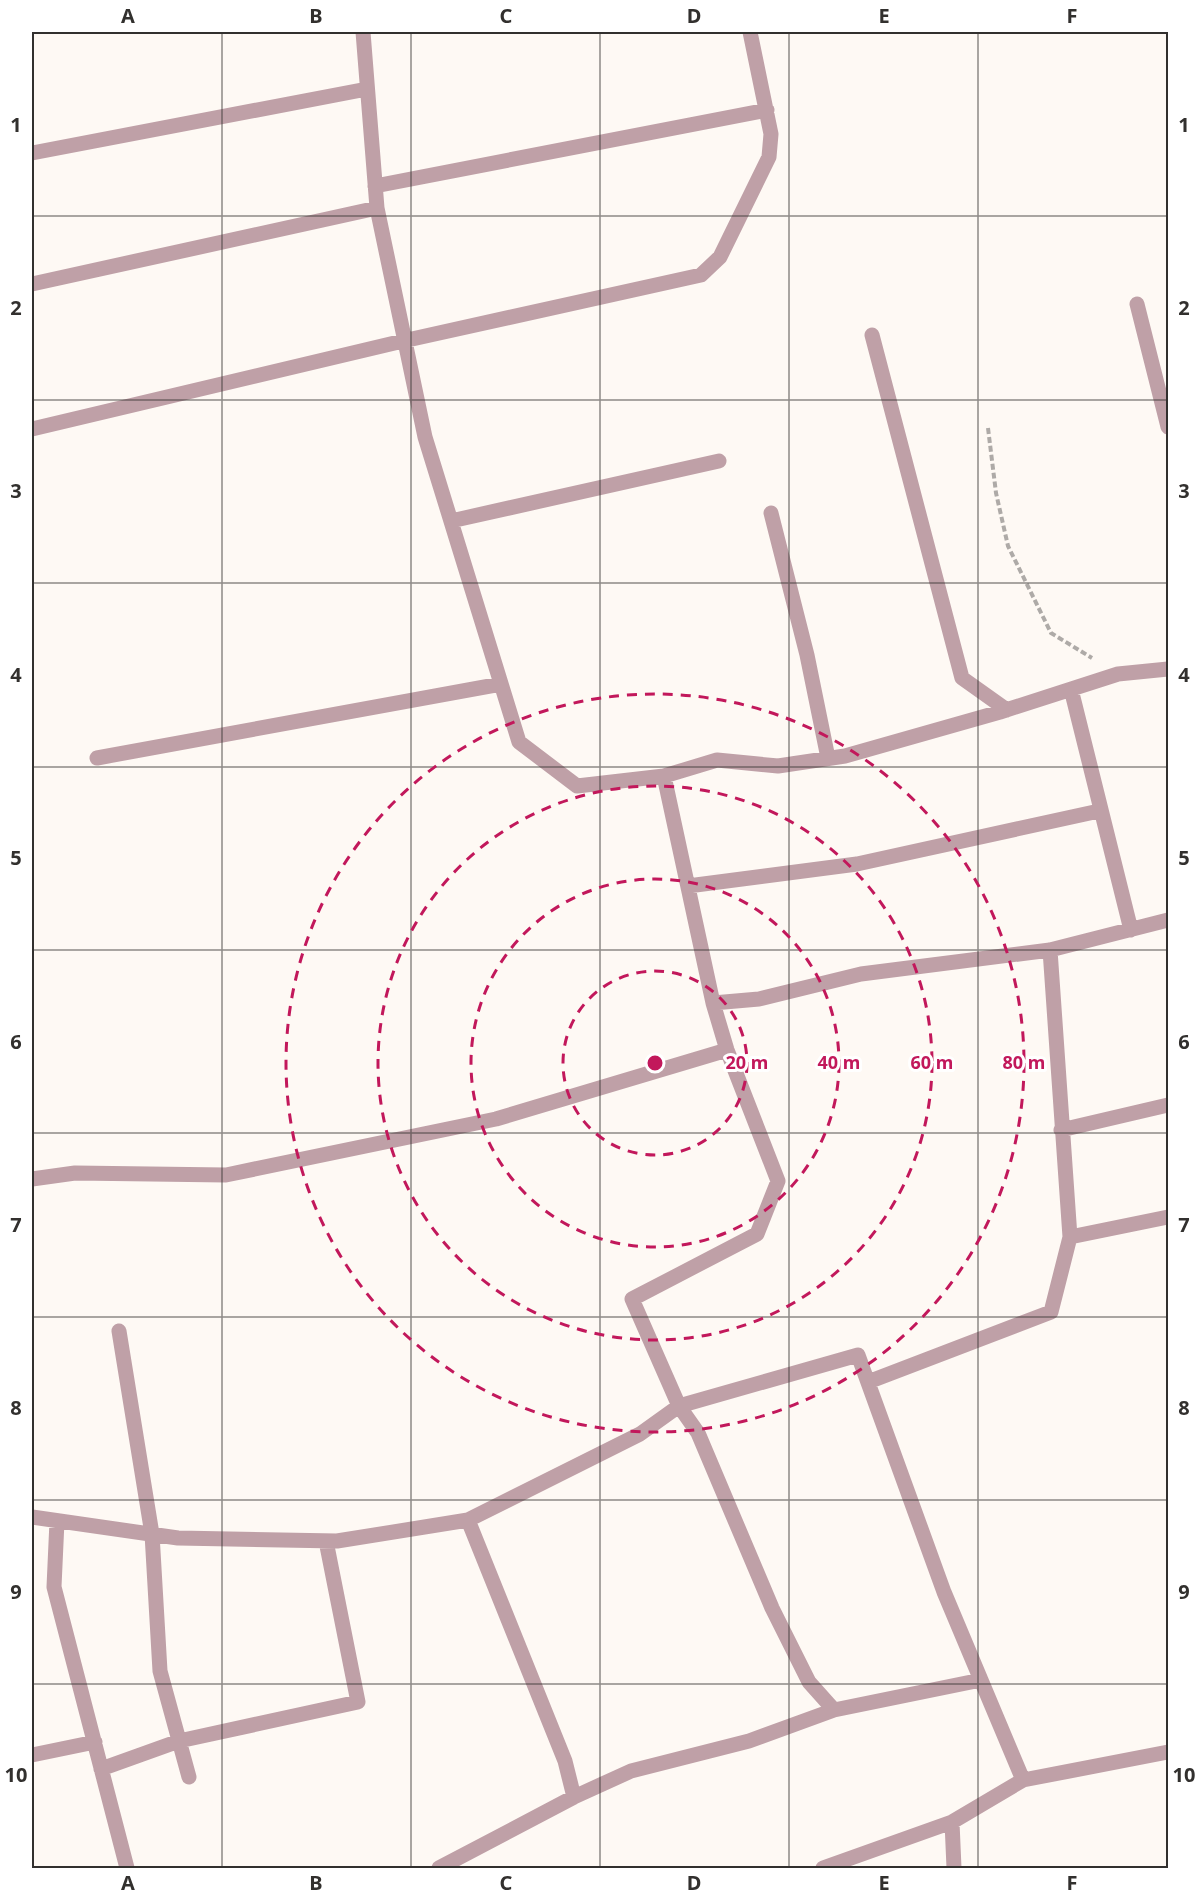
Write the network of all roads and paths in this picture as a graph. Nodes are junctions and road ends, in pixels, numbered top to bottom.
1 (367, 32) edge
2 (750, 32) edge
3 (368, 89) junction
4 (767, 110) junction
5 (32, 153) edge
6 (375, 186) junction
7 (377, 208) junction
8 (32, 284) edge
9 (1137, 304) dead end
10 (872, 335) dead end
11 (403, 341) junction
12 (1168, 427) edge
13 (988, 428) dead end
14 (32, 429) edge
15 (719, 461) dead end
16 (771, 513) dead end
17 (451, 521) junction
18 (1168, 669) edge
19 (1118, 674) junction
20 (501, 684) junction
21 (1071, 689) junction
22 (1006, 710) junction
23 (97, 758) dead end
24 (828, 758) junction
25 (664, 776) junction
26 (1099, 811) junction
27 (688, 886) junction
28 (1168, 920) edge
29 (1131, 930) junction
30 (1050, 950) junction
31 (713, 1003) junction
32 (727, 1050) junction
33 (1168, 1105) edge
34 (1061, 1130) junction
35 (32, 1179) edge
36 (1168, 1217) edge
37 (1070, 1238) junction
38 (119, 1331) dead end
39 (868, 1382) junction
40 (679, 1406) junction
41 (32, 1517) edge
42 (468, 1520) junction
43 (57, 1521) junction
44 (152, 1534) junction
45 (326, 1541) junction
46 (981, 1680) junction
47 (834, 1710) junction
48 (179, 1741) junction
49 (95, 1742) junction
50 (1168, 1752) edge
51 (32, 1755) edge
52 (101, 1769) junction
53 (189, 1777) dead end
54 (1023, 1780) junction
55 (574, 1797) junction
56 (952, 1822) junction
57 (127, 1869) edge
58 (439, 1869) edge
59 (823, 1869) edge
60 (954, 1869) edge

1 - 3 street
2 - 4 street
3 - 5 street
3 - 6 street
4 - 6 street
4 - 11 street
6 - 7 street
7 - 8 street
7 - 11 street
9 - 12 street
10 - 22 street
11 - 14 street
11 - 17 street
13 - 19 path
15 - 17 street
16 - 24 street
17 - 20 street
18 - 19 street
19 - 21 street
20 - 23 street
20 - 25 street
21 - 22 street
21 - 26 street
22 - 24 street
24 - 25 street
25 - 27 street
26 - 27 street
26 - 29 street
27 - 31 street
28 - 29 street
29 - 30 street
30 - 31 street
30 - 34 street
31 - 32 street
32 - 35 street
32 - 40 street
33 - 34 street
34 - 37 street
36 - 37 street
37 - 39 street
38 - 44 street
39 - 40 street
39 - 46 street
40 - 42 street
40 - 47 street
41 - 43 street
42 - 45 street
42 - 55 street
43 - 44 street
43 - 49 street
44 - 45 street
44 - 48 street
45 - 48 street
46 - 47 street
46 - 54 street
47 - 55 street
48 - 52 street
48 - 53 street
49 - 51 street
49 - 52 street
50 - 54 street
52 - 57 street
54 - 56 street
55 - 58 street
56 - 59 street
56 - 60 street

